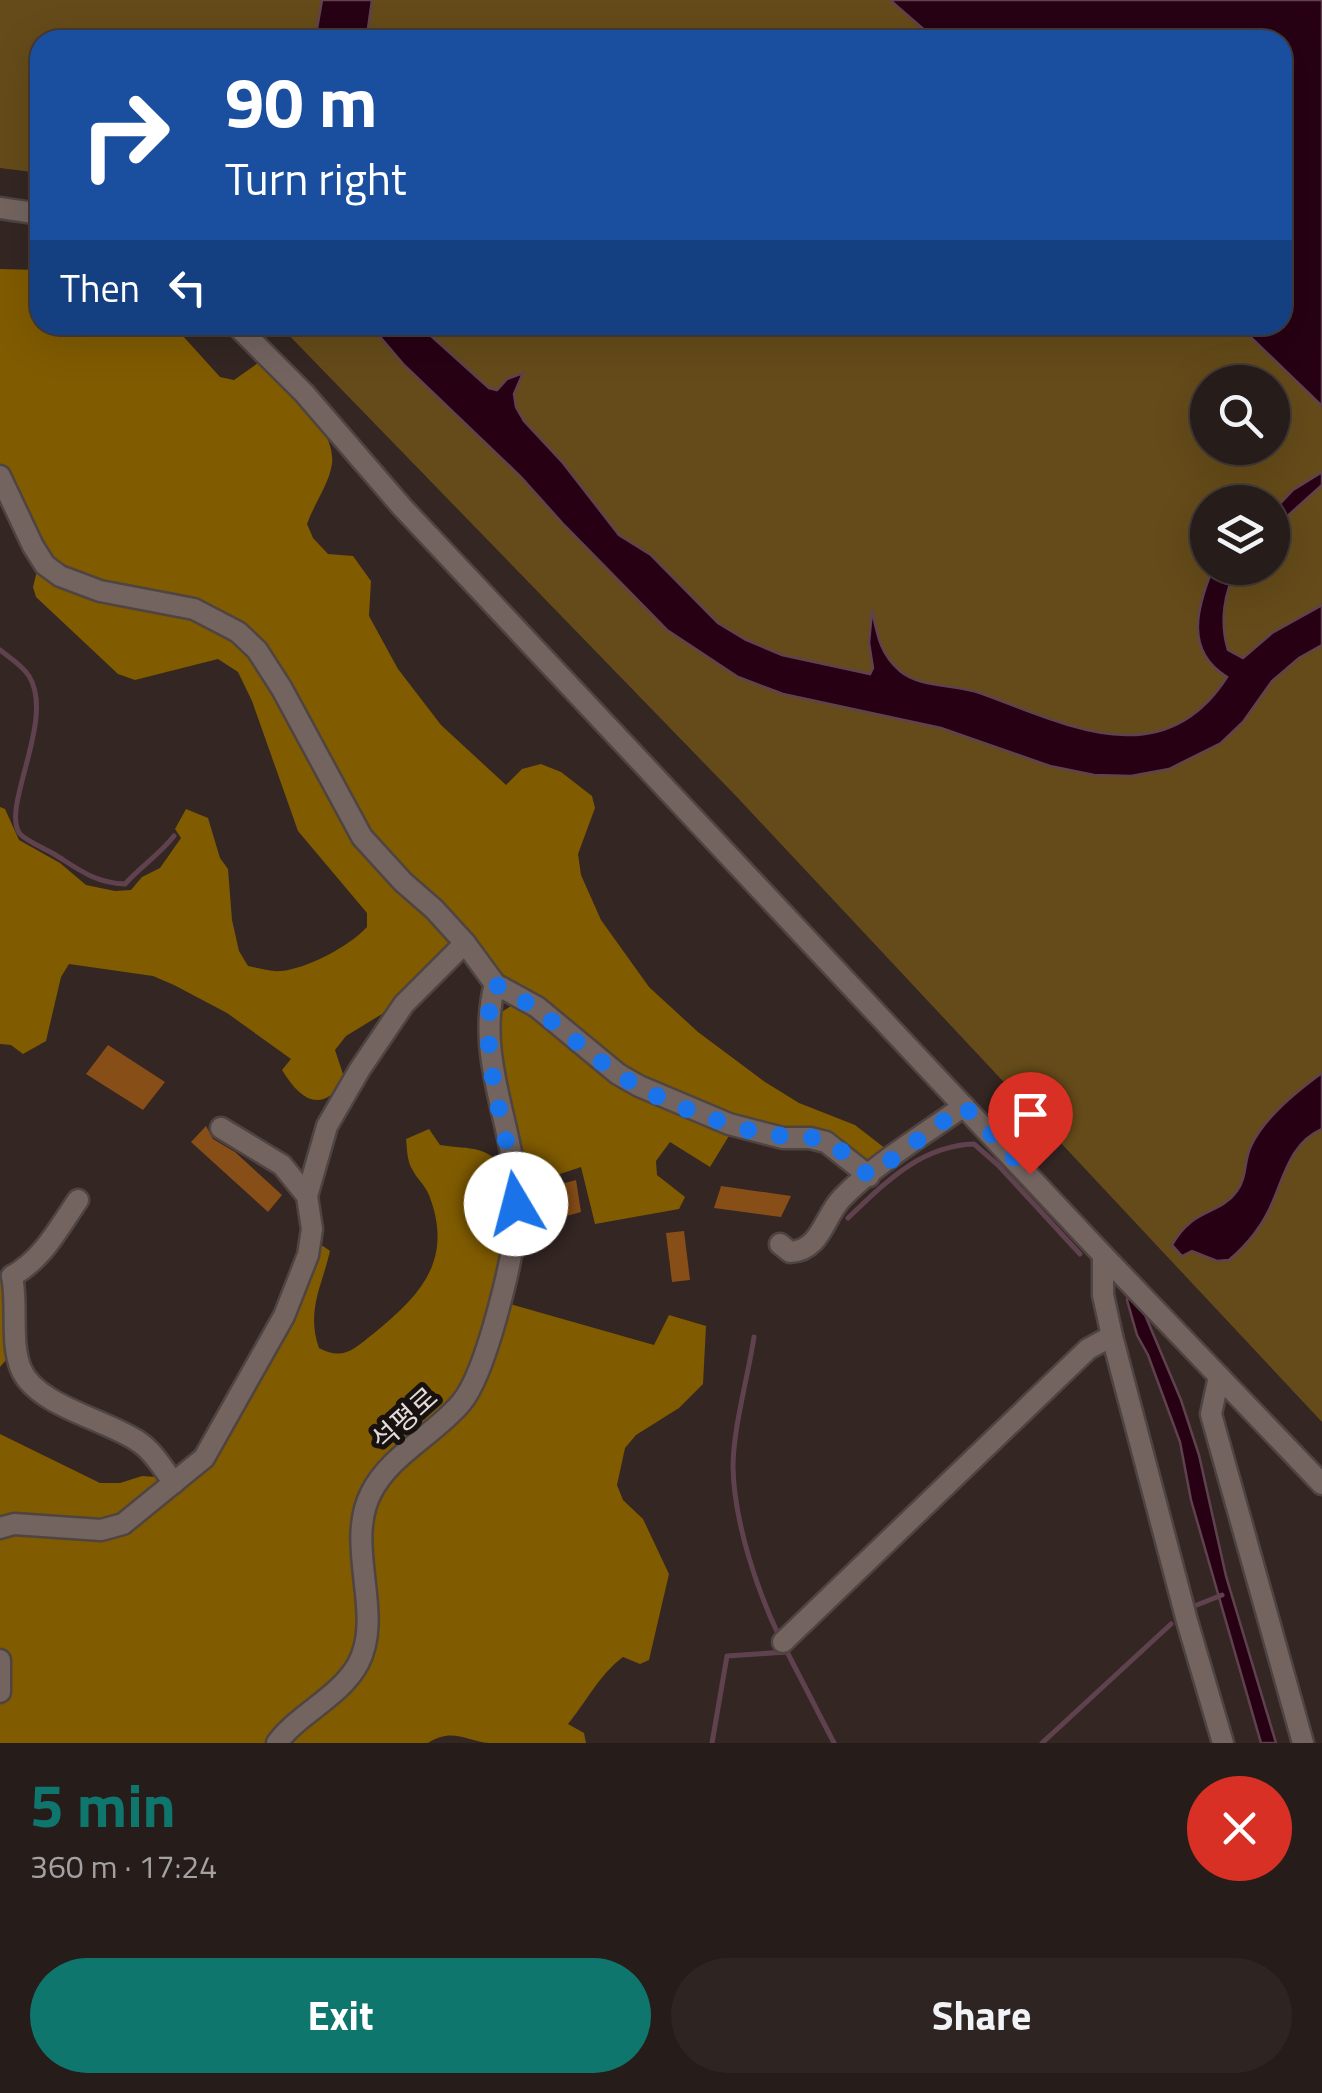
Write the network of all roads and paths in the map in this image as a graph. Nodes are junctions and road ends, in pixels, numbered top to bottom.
1 (0, 208) edge
2 (30, 212) edge
3 (246, 335) edge
4 (0, 476) edge
5 (465, 943) junction
6 (494, 984) junction
7 (964, 1106) junction
8 (220, 1128) dead end
9 (869, 1176) junction
10 (307, 1196) junction
11 (78, 1200) dead end
12 (780, 1244) dead end
13 (1102, 1255) junction
14 (6, 1274) edge
15 (1112, 1336) junction
16 (1219, 1376) junction
17 (174, 1483) junction
18 (1322, 1484) edge
19 (0, 1528) edge
20 (783, 1642) dead end
21 (0, 1660) edge
22 (0, 1692) edge
23 (277, 1743) edge
24 (1223, 1743) edge
25 (1302, 1743) edge

1 - 2 street
3 - 7 street
4 - 5 street
5 - 6 street
5 - 10 street
6 - 9 street
6 - 23 street, 석평로
7 - 9 street
7 - 13 street
8 - 10 street
9 - 12 street
10 - 17 street
11 - 14 street
13 - 15 street
13 - 16 street
14 - 17 street
15 - 20 street
15 - 24 street
16 - 18 street
16 - 25 street
17 - 19 street
21 - 22 street

